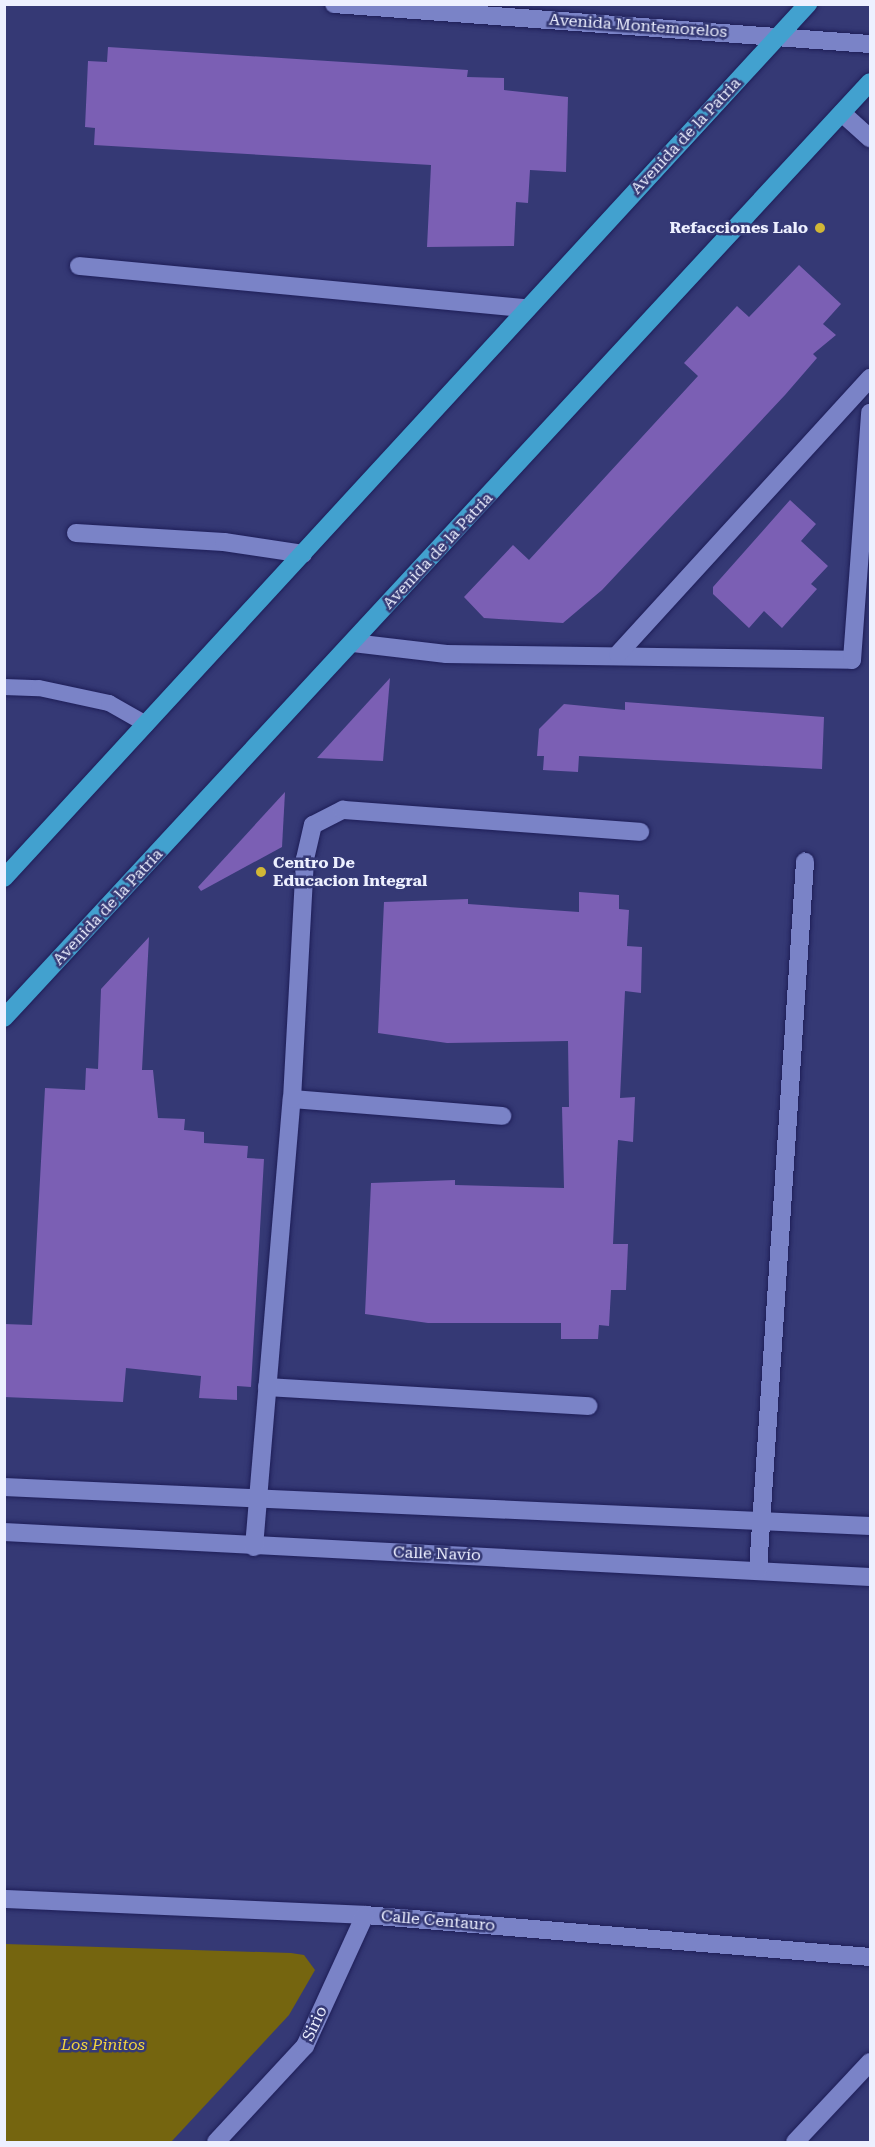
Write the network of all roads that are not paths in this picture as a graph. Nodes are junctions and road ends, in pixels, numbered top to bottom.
1 (334, 4) edge
2 (808, 4) edge
3 (490, 10) edge
4 (778, 37) junction
5 (870, 44) edge
6 (870, 82) edge
7 (842, 113) junction
8 (870, 138) edge
9 (78, 266) dead end
10 (526, 308) junction
11 (870, 378) edge
12 (870, 413) edge
13 (76, 533) dead end
14 (303, 554) junction
15 (353, 643) junction
16 (618, 654) junction
17 (4, 687) edge
18 (146, 724) junction
19 (640, 832) dead end
20 (805, 862) dead end
21 (4, 878) edge
22 (4, 1018) edge
23 (292, 1099) junction
24 (502, 1116) dead end
25 (267, 1387) junction
26 (588, 1406) dead end
27 (4, 1487) edge
28 (259, 1500) junction
29 (762, 1522) junction
30 (870, 1526) edge
31 (4, 1532) edge
32 (254, 1547) junction
33 (759, 1570) junction
34 (870, 1577) edge
35 (4, 1899) edge
36 (365, 1915) junction
37 (870, 1957) edge
38 (870, 2062) edge
39 (216, 2142) edge
40 (795, 2142) edge

1 - 3 street, Avenida Montemorelos
2 - 4 main road, Avenida de la Patria
3 - 4 street, Avenida Montemorelos
4 - 5 street, Avenida Montemorelos
4 - 10 main road, Avenida de la Patria
6 - 7 main road, Avenida de la Patria
7 - 8 street
7 - 15 main road, Avenida de la Patria
9 - 10 street
10 - 14 main road, Avenida de la Patria
11 - 16 street
12 - 16 street
13 - 14 street
14 - 18 main road, Avenida de la Patria
15 - 16 street
15 - 22 main road, Avenida de la Patria
17 - 18 lane
18 - 21 main road, Avenida de la Patria
19 - 23 street
20 - 29 street
23 - 24 street
23 - 25 street
25 - 26 street
25 - 28 street
27 - 28 street
28 - 29 street
28 - 32 street
29 - 30 street
29 - 33 street
31 - 32 street, Calle Navío
32 - 33 street, Calle Navío
33 - 34 street, Calle Navío
35 - 36 street, Calle Centauro
36 - 37 street, Calle Centauro
36 - 39 street, Sirio
38 - 40 street

